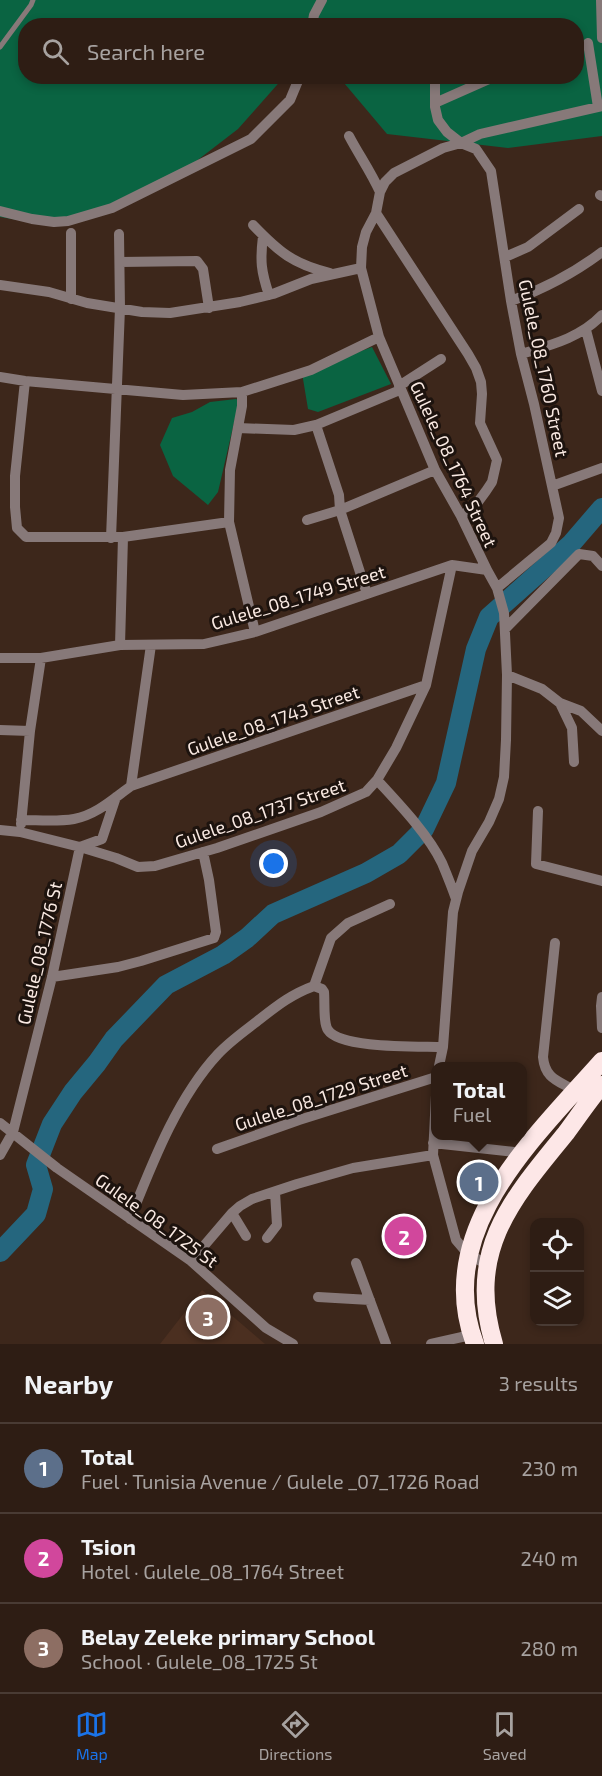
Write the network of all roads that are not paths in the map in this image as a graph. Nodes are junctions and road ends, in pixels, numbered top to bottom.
1 (33, 0) edge
2 (322, 0) edge
3 (601, 0) edge
4 (21, 18) edge
5 (314, 18) edge
6 (18, 23) edge
7 (602, 38) edge
8 (588, 43) junction
9 (584, 44) edge
10 (0, 47) edge
11 (297, 84) edge
12 (435, 84) edge
13 (478, 84) edge
14 (435, 103) junction
15 (600, 106) edge
16 (349, 136) dead end
17 (461, 143) junction
18 (380, 192) junction
19 (579, 209) dead end
20 (0, 211) edge
21 (376, 213) junction
22 (253, 225) dead end
23 (71, 233) dead end
24 (119, 234) dead end
25 (263, 236) junction
26 (602, 252) edge
27 (505, 257) junction
28 (120, 262) junction
29 (361, 268) junction
30 (333, 274) junction
31 (0, 285) edge
32 (269, 295) junction
33 (71, 299) junction
34 (511, 301) junction
35 (120, 308) junction
36 (209, 308) junction
37 (602, 315) edge
38 (586, 330) junction
39 (379, 338) junction
40 (521, 354) junction
41 (441, 359) dead end
42 (0, 377) edge
43 (25, 381) junction
44 (400, 388) junction
45 (116, 389) junction
46 (602, 391) edge
47 (242, 392) junction
48 (316, 426) junction
49 (238, 428) junction
50 (602, 468) edge
51 (435, 470) junction
52 (552, 486) junction
53 (340, 510) junction
54 (461, 516) junction
55 (307, 520) dead end
56 (229, 522) junction
57 (123, 537) junction
58 (111, 538) junction
59 (452, 565) junction
60 (602, 566) edge
61 (486, 570) junction
62 (497, 588) junction
63 (367, 594) junction
64 (505, 629) junction
65 (255, 632) junction
66 (120, 645) junction
67 (151, 645) junction
68 (0, 658) edge
69 (41, 658) junction
70 (507, 675) junction
71 (426, 685) junction
72 (560, 703) junction
73 (0, 730) edge
74 (30, 731) junction
75 (602, 731) edge
76 (574, 762) dead end
77 (377, 780) junction
78 (131, 786) junction
79 (116, 797) junction
80 (538, 811) dead end
81 (21, 820) junction
82 (0, 830) edge
83 (20, 832) junction
84 (80, 847) junction
85 (203, 852) junction
86 (602, 881) edge
87 (456, 899) junction
88 (390, 904) dead end
89 (555, 943) dead end
90 (52, 977) junction
91 (314, 986) junction
92 (602, 997) edge
93 (602, 1028) edge
94 (443, 1047) junction
95 (602, 1061) edge
96 (440, 1062) edge
97 (431, 1078) edge
98 (602, 1085) edge
99 (582, 1096) junction
100 (0, 1123) edge
101 (13, 1132) junction
102 (432, 1140) edge
103 (432, 1143) junction
104 (217, 1149) dead end
105 (522, 1153) junction
106 (0, 1155) edge
107 (433, 1155) junction
108 (275, 1192) junction
109 (232, 1213) junction
110 (130, 1219) junction
111 (246, 1236) dead end
112 (267, 1238) dead end
113 (468, 1254) junction
114 (191, 1261) junction
115 (356, 1263) dead end
116 (488, 1265) junction
117 (318, 1297) dead end
118 (370, 1300) junction
119 (473, 1339) edge
120 (293, 1344) edge
121 (386, 1344) edge
122 (430, 1344) edge
123 (494, 1344) edge

1 - 4 lane
2 - 5 street
3 - 7 street
6 - 10 lane
7 - 8 street
8 - 9 street
8 - 15 street
11 - 20 street
12 - 14 street
13 - 14 street
14 - 17 street, Gulele_08_1760 Street
15 - 17 street
16 - 18 street
17 - 18 street
17 - 27 street, Gulele_08_1760 Street
18 - 21 street
19 - 27 street
21 - 29 street
21 - 54 street
22 - 25 street
23 - 33 street
24 - 28 street
25 - 30 street
25 - 32 street
26 - 34 street
27 - 34 street, Gulele_08_1760 Street
28 - 35 street
28 - 36 street
29 - 30 street
29 - 39 street, Gulele_08_1764 Street
30 - 32 street
31 - 33 street
32 - 36 street
33 - 35 street
34 - 40 street, Gulele_08_1760 Street
35 - 36 street
35 - 45 street
37 - 38 street
38 - 40 street
38 - 46 street
39 - 44 street, Gulele_08_1764 Street
39 - 47 street
40 - 52 street, Gulele_08_1760 Street
41 - 44 street
42 - 43 street
43 - 45 street
43 - 58 street
44 - 48 street
44 - 51 street, Gulele_08_1764 Street
45 - 47 street
45 - 58 street
47 - 49 street
48 - 49 street
48 - 53 street
49 - 56 street
50 - 52 street
51 - 53 street
51 - 54 street, Gulele_08_1764 Street
52 - 62 street, Gulele_08_1760 Street
53 - 55 street
53 - 63 street
54 - 61 street, Gulele_08_1764 Street
56 - 57 street
56 - 65 street
57 - 58 street
57 - 66 street
59 - 61 street
59 - 63 street, Gulele_08_1749 Street
59 - 71 street, Gulele_08_1737 Street
60 - 64 street
61 - 62 street, Gulele_08_1764 Street
62 - 64 street, Gulele_08_1764 Street
63 - 65 street, Gulele_08_1749 Street
64 - 70 street, Gulele_08_1764 Street
65 - 67 street, Gulele_08_1749 Street
66 - 67 street, Gulele_08_1749 Street
66 - 69 street, Gulele_08_1749 Street
67 - 78 street
68 - 69 street, Gulele_08_1749 Street
69 - 74 street
70 - 72 street
70 - 87 street
71 - 77 street, Gulele_08_1737 Street
71 - 78 street, Gulele_08_1743 Street
72 - 75 street
72 - 76 street
73 - 74 street
74 - 81 street
77 - 85 street, Gulele_08_1737 Street
77 - 87 street
78 - 79 street, Gulele_08_1743 Street
79 - 81 street, Gulele_08_1743 Street
79 - 84 street
80 - 86 street
81 - 83 street
82 - 83 street, Gulele_08_1737 Street
83 - 84 street, Gulele_08_1737 Street
84 - 85 street, Gulele_08_1737 Street
84 - 90 street, Gulele_08_1776 St
85 - 90 street
87 - 94 street
88 - 91 street
89 - 99 street
90 - 101 street, Gulele_08_1776 St
91 - 94 street
91 - 110 street
92 - 93 street
94 - 96 street
95 - 99 highway
97 - 104 street, Gulele_08_1729 Street
98 - 99 highway
99 - 105 highway
99 - 116 highway
100 - 101 street, Gulele_08_1725 St
101 - 106 street, Gulele_08_1776 St
101 - 110 street, Gulele_08_1725 St
102 - 103 street
103 - 105 street
103 - 107 street
105 - 113 highway
107 - 108 street
107 - 113 street
108 - 109 street
108 - 112 street
109 - 111 street
109 - 114 street
110 - 114 street, Gulele_08_1725 St
113 - 116 street
113 - 119 highway
114 - 120 street, Gulele_08_1725 St
115 - 118 street
116 - 123 highway
117 - 118 street
118 - 121 street
119 - 122 street

